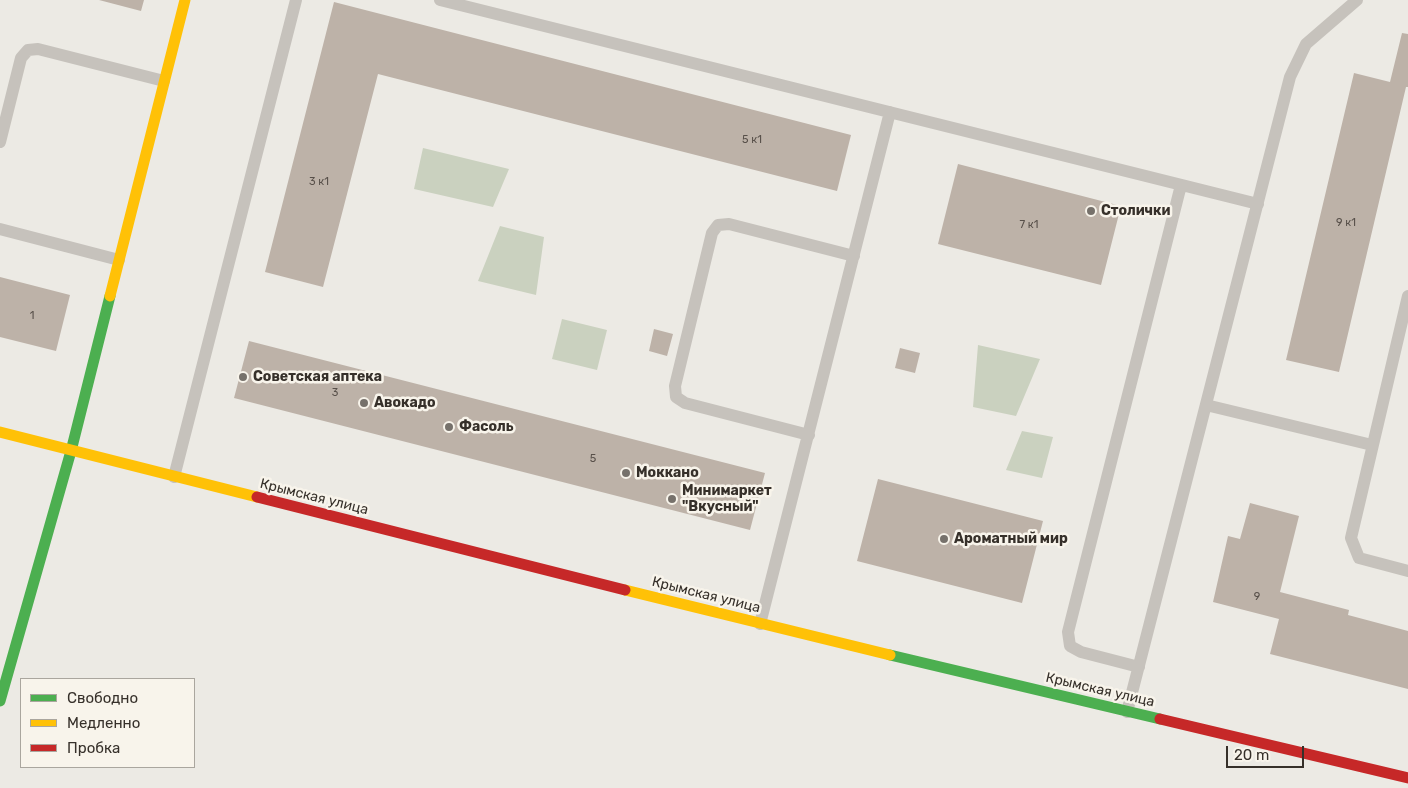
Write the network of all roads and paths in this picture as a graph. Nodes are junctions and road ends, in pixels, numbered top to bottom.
1 (185, 0) edge
2 (296, 0) edge
3 (440, 0) edge
4 (1357, 0) edge
5 (164, 82) junction
6 (890, 112) junction
7 (0, 142) edge
8 (1181, 185) junction
9 (1258, 204) junction
10 (0, 229) edge
11 (854, 256) junction
12 (119, 260) junction
13 (1408, 296) edge
14 (1206, 405) junction
15 (0, 432) edge
16 (809, 435) junction
17 (1372, 445) junction
18 (71, 451) junction
19 (174, 477) junction
20 (1408, 571) edge
21 (760, 624) junction
22 (1139, 667) junction
23 (0, 701) edge
24 (1127, 712) junction
25 (1408, 778) edge

1 - 5 street
2 - 19 lane
3 - 6 lane
4 - 9 lane
5 - 7 lane
5 - 12 street
6 - 8 lane
6 - 11 lane
8 - 9 lane
8 - 22 lane
9 - 14 lane
10 - 12 lane
11 - 16 lane
11 - 16 lane
12 - 18 street
13 - 17 lane
14 - 17 lane
14 - 22 lane
15 - 18 street, Крымская улица
16 - 21 lane
17 - 20 lane
18 - 19 street, Крымская улица
18 - 23 street
19 - 21 street, Крымская улица
21 - 24 street, Крымская улица
22 - 24 lane
24 - 25 street, Крымская улица

